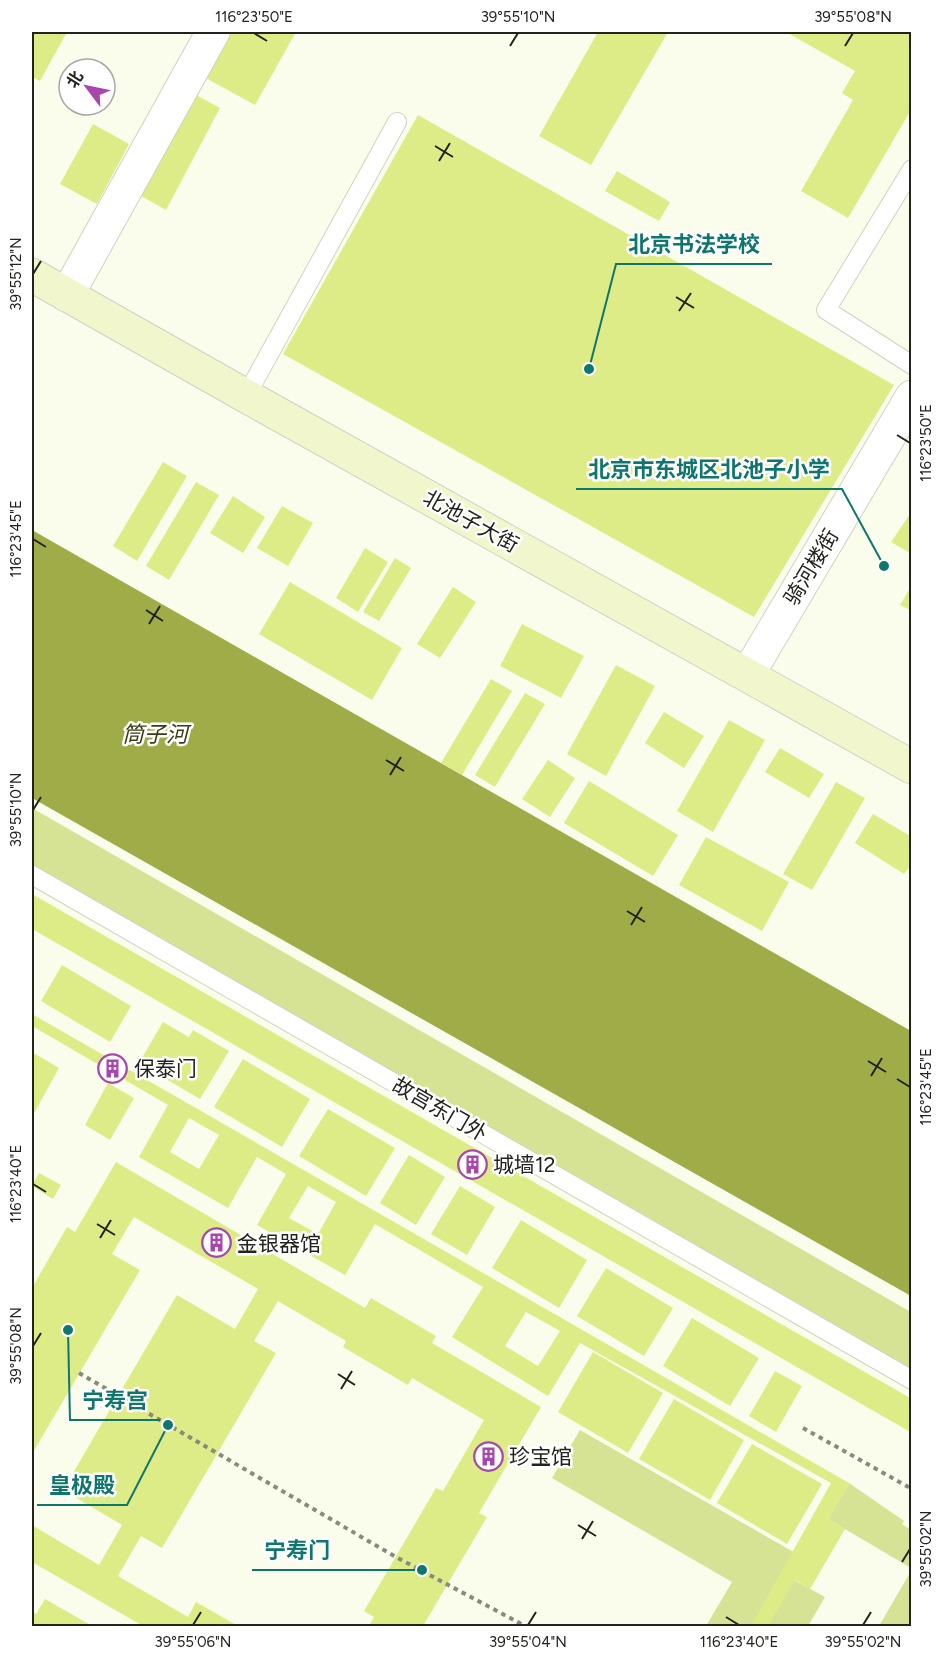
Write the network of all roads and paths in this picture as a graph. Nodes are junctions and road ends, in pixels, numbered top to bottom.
1 (213, 32) edge
2 (397, 122) dead end
3 (912, 169) edge
4 (32, 275) edge
5 (68, 295) junction
6 (912, 365) edge
7 (246, 396) junction
8 (912, 397) edge
9 (748, 674) junction
10 (912, 767) edge
11 (32, 874) edge
12 (79, 1373) dead end
13 (912, 1380) edge
14 (803, 1428) dead end
15 (912, 1489) edge
16 (525, 1626) edge

1 - 5 street
2 - 7 lane
3 - 6 lane
4 - 5 street, 北池子大街
5 - 7 street, 北池子大街
7 - 9 street, 北池子大街
8 - 9 street, 骑河楼街
9 - 10 street, 北池子大街
11 - 13 lane, 故宫东门外
12 - 16 path
14 - 15 path

